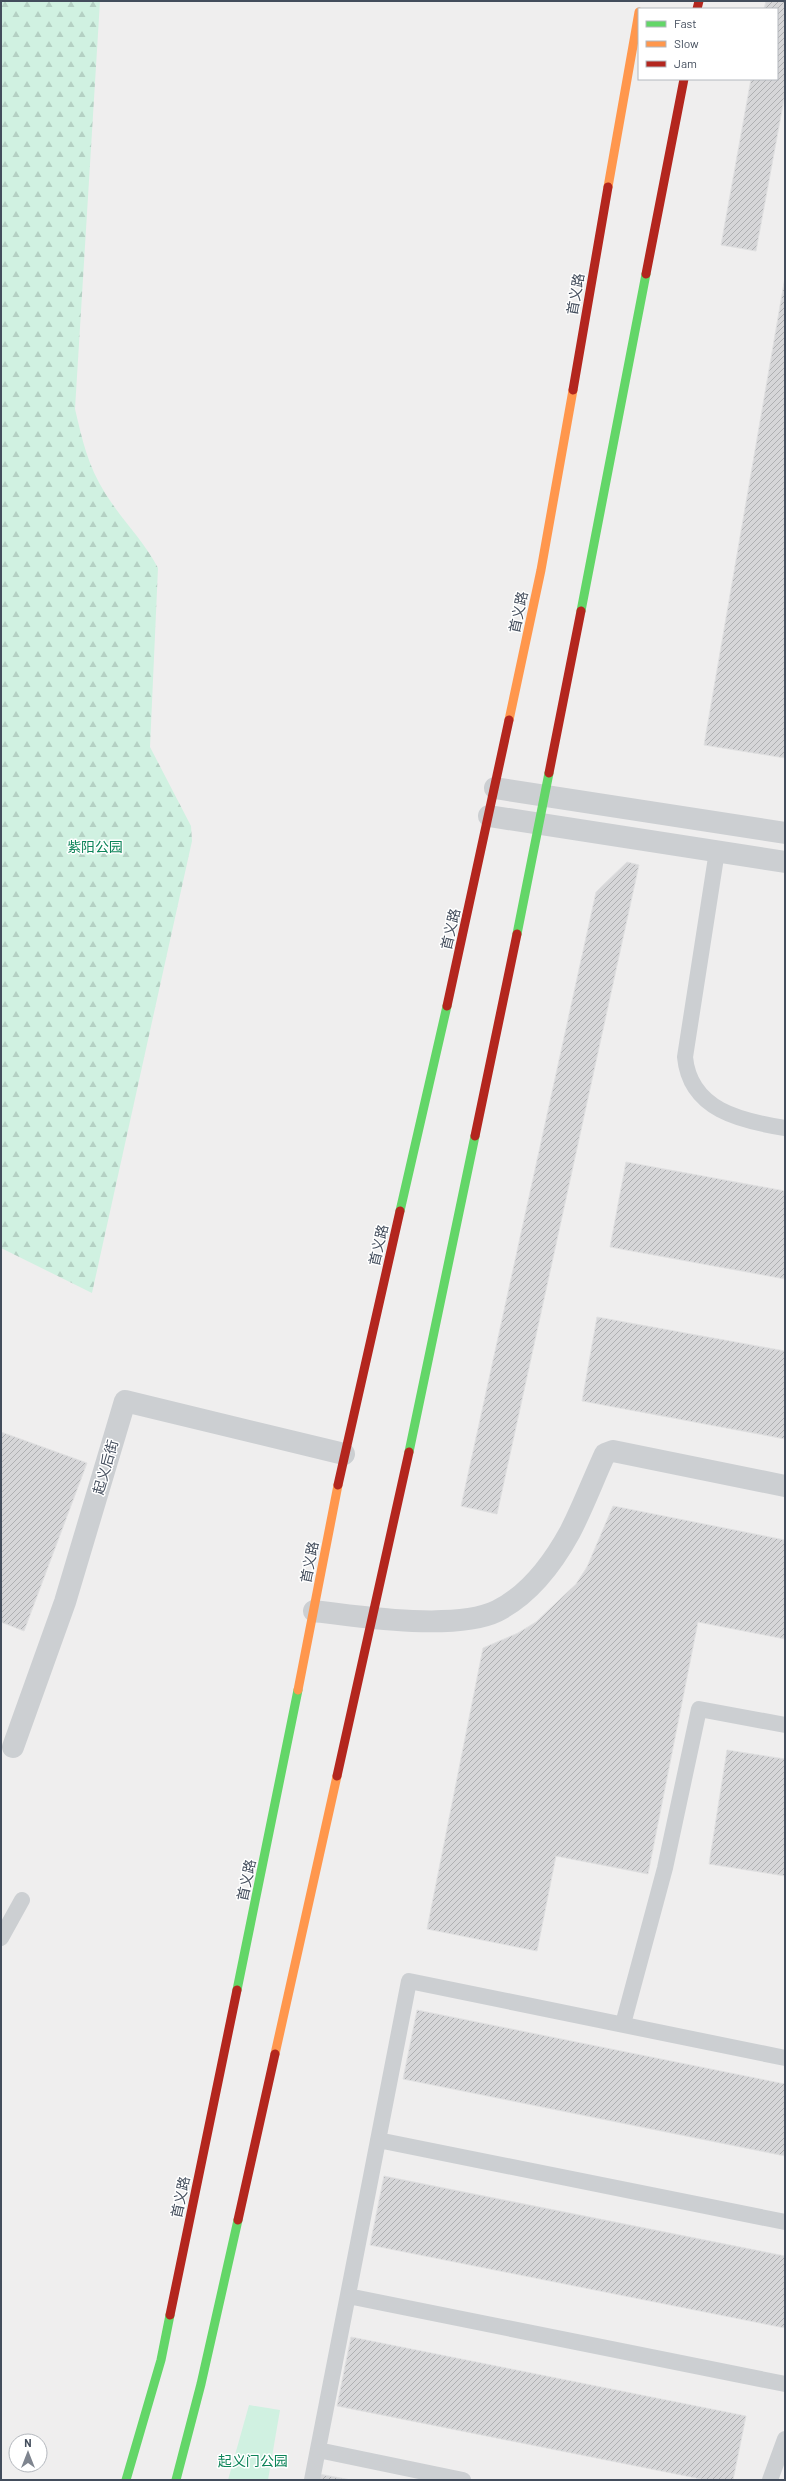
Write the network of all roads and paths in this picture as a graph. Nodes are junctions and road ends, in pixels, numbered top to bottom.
1 (638, 18) edge
2 (684, 80) edge
3 (495, 788) junction
4 (545, 796) junction
5 (489, 816) junction
6 (540, 823) junction
7 (785, 833) edge
8 (717, 851) junction
9 (785, 862) edge
10 (785, 1128) edge
11 (344, 1454) junction
12 (785, 1486) edge
13 (314, 1611) junction
14 (371, 1619) junction
15 (785, 1725) edge
16 (13, 1746) dead end
17 (22, 1900) dead end
18 (1, 1938) edge
19 (623, 2024) junction
20 (785, 2058) edge
21 (378, 2140) junction
22 (785, 2222) edge
23 (348, 2296) junction
24 (785, 2384) edge
25 (783, 2448) edge
26 (318, 2450) junction
27 (126, 2480) edge
28 (176, 2480) edge
29 (312, 2480) edge
30 (463, 2480) edge
31 (770, 2480) edge

1 - 3 main road, 首义路
2 - 4 main road
3 - 4 street
3 - 5 main road, 首义路
4 - 6 main road
4 - 7 street
5 - 6 street
5 - 11 main road, 首义路
6 - 8 street
6 - 14 main road
8 - 9 street
8 - 10 lane
11 - 13 main road, 首义路
11 - 16 street, 起义后街
12 - 14 street
13 - 14 street
13 - 27 main road, 首义路
14 - 28 main road
15 - 19 lane
17 - 18 lane
19 - 20 lane
19 - 21 lane
21 - 22 lane
21 - 23 lane
23 - 24 lane
23 - 26 lane
25 - 31 lane
26 - 29 lane
26 - 30 lane

